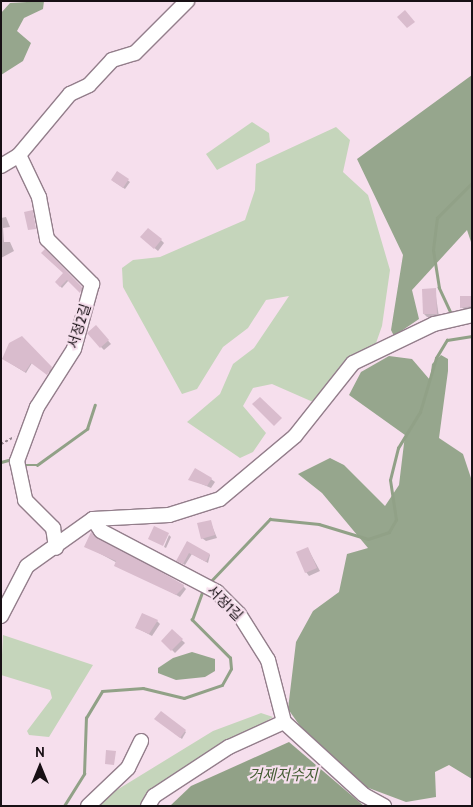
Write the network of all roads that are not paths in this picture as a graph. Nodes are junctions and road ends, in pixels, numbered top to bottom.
1 (187, 1) edge
2 (20, 155) junction
3 (1, 166) edge
4 (472, 315) edge
5 (93, 519) junction
6 (56, 548) junction
7 (1, 616) edge
8 (284, 722) junction
9 (141, 742) dead end
10 (88, 806) edge
11 (148, 806) edge
12 (384, 806) edge

1 - 2 street
2 - 3 street
2 - 6 street, 서정2길
4 - 5 street
5 - 6 street
5 - 8 street, 서정1길
6 - 7 street
8 - 11 street
8 - 12 street
9 - 10 street

